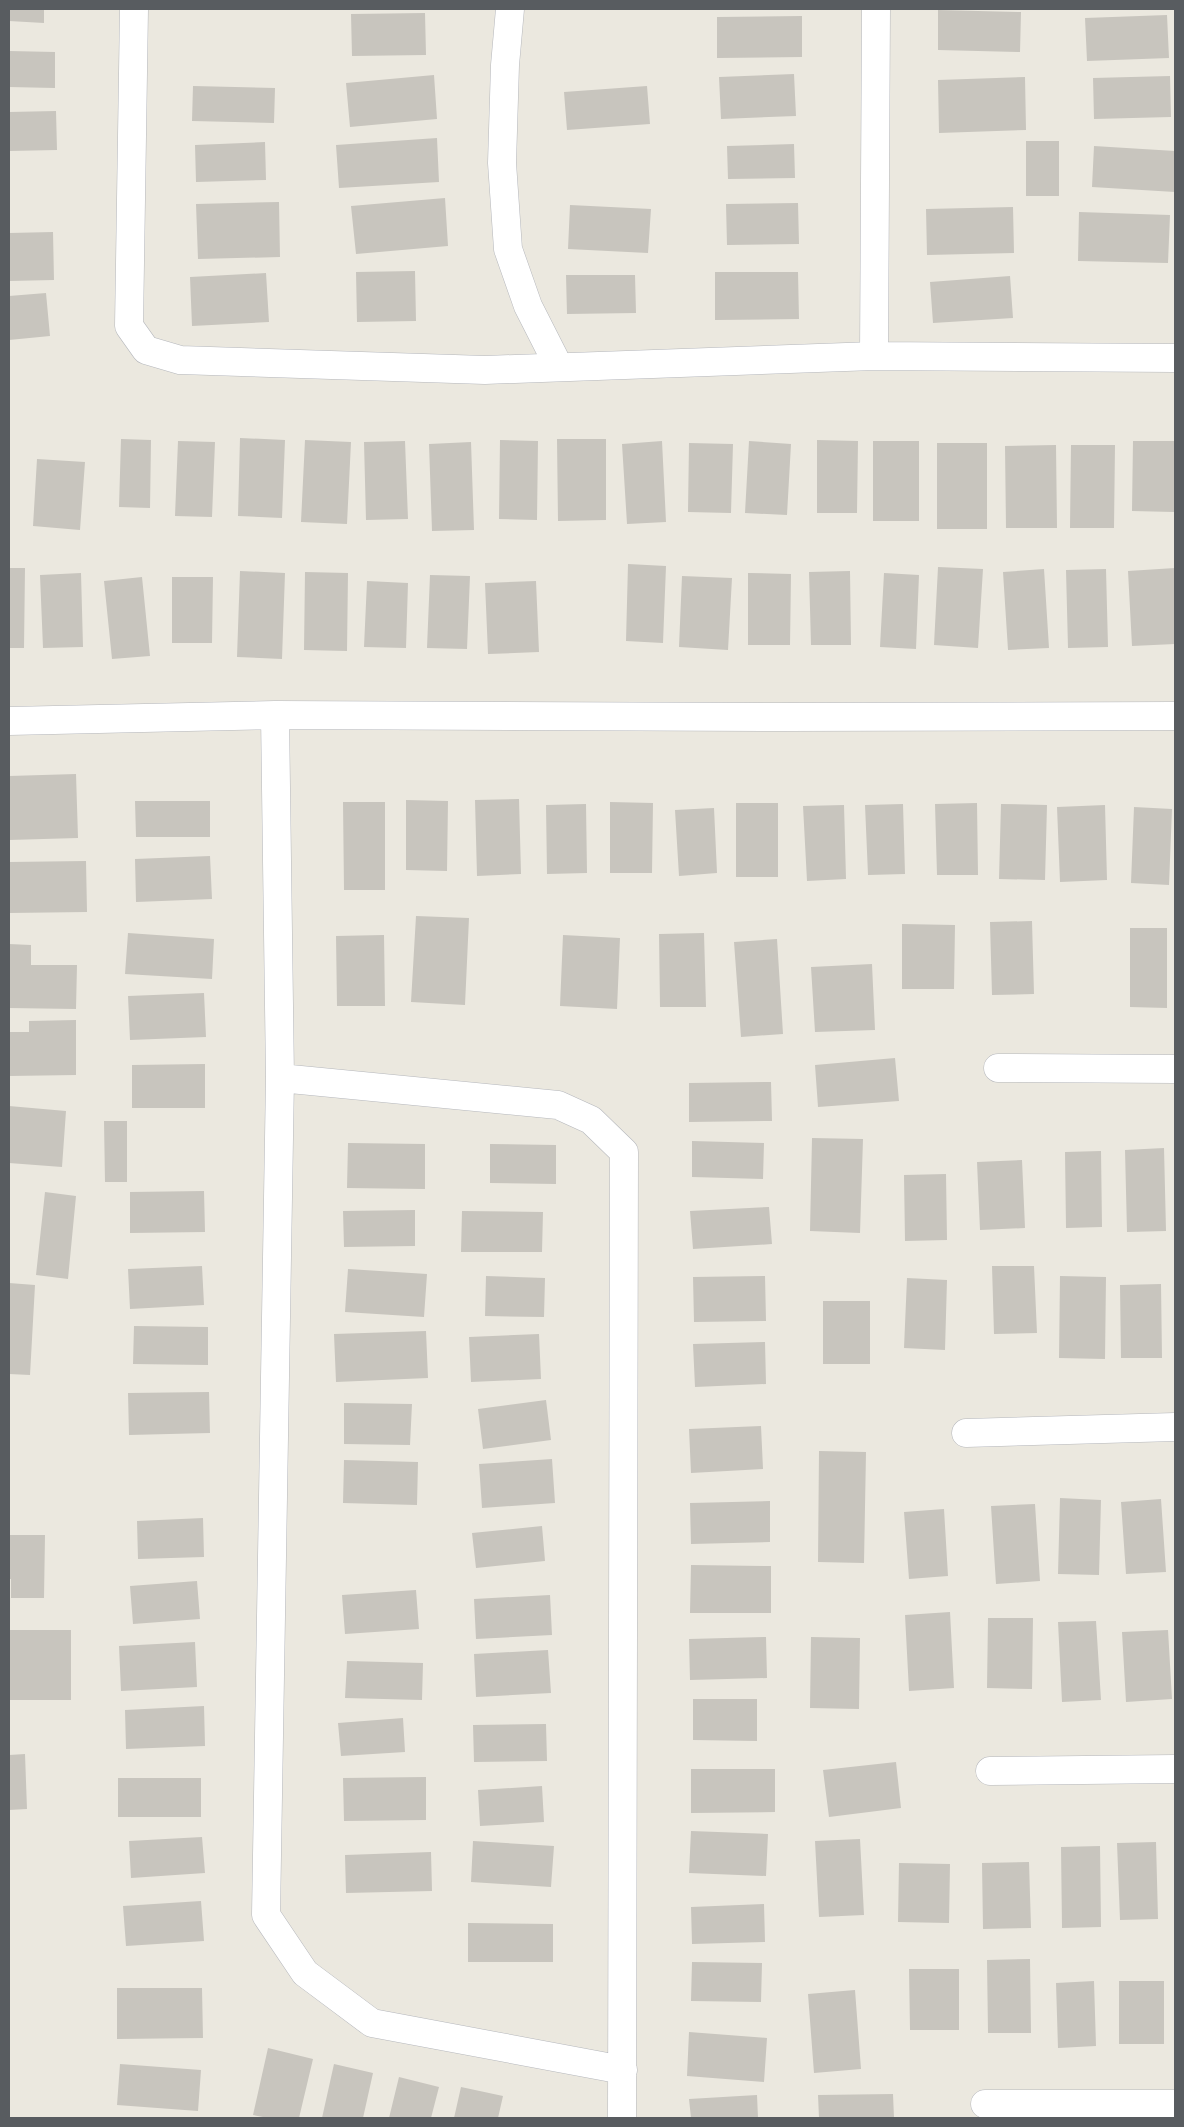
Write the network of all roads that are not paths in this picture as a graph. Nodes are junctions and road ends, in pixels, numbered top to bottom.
1 (134, 9) edge
2 (510, 9) edge
3 (876, 9) edge
4 (874, 356) junction
5 (1175, 358) edge
6 (559, 367) junction
7 (275, 715) junction
8 (1175, 716) edge
9 (9, 721) edge
10 (998, 1068) dead end
11 (1175, 1069) edge
12 (280, 1078) junction
13 (1175, 1427) edge
14 (966, 1433) dead end
15 (1175, 1770) edge
16 (990, 1771) dead end
17 (623, 2070) junction
18 (985, 2104) dead end
19 (1175, 2104) edge
20 (622, 2118) edge

1 - 6 street
2 - 6 street
3 - 4 street
4 - 5 street
4 - 6 street
7 - 8 street
7 - 9 street
7 - 12 street
10 - 11 street
12 - 17 street
12 - 17 street
13 - 14 street
15 - 16 street
17 - 20 street
18 - 19 street

